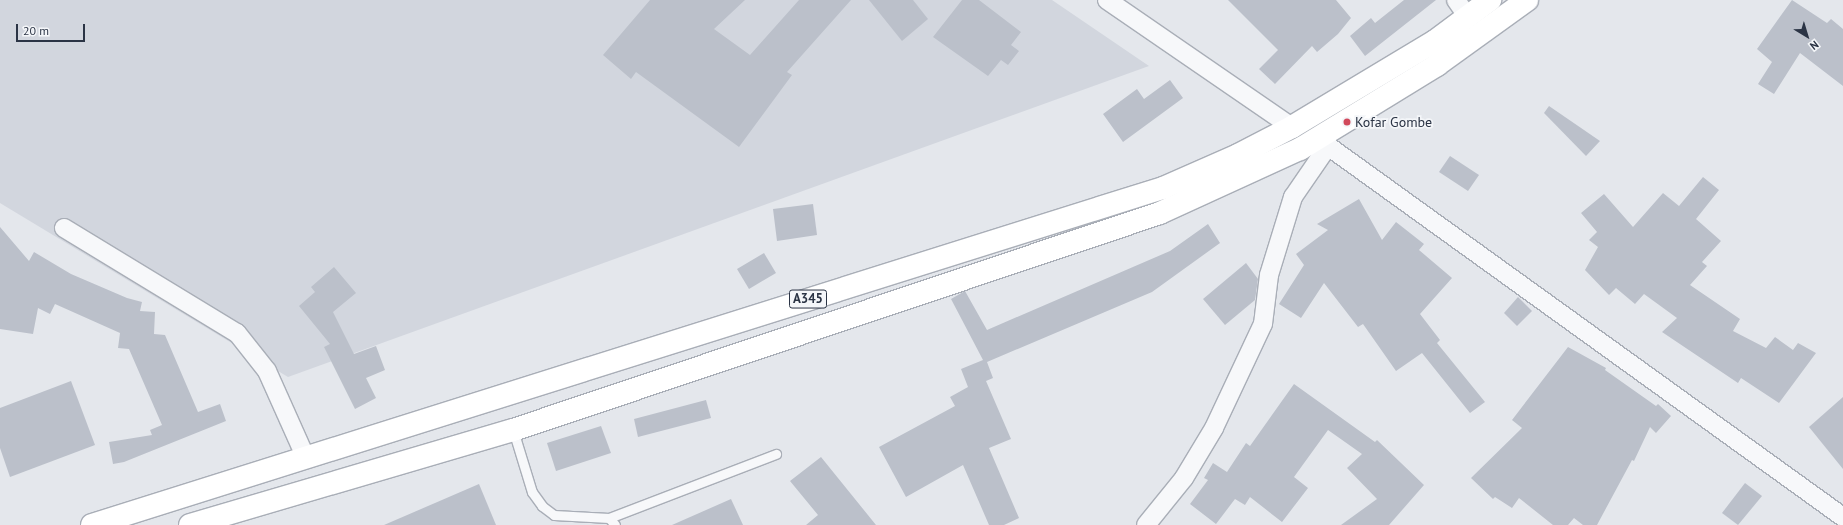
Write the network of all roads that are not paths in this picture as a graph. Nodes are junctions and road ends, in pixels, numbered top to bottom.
1 (1108, 0) edge
2 (1490, 0) edge
3 (1527, 0) edge
4 (1462, 8) edge
5 (1292, 128) junction
6 (1325, 141) junction
7 (64, 228) dead end
8 (513, 430) junction
9 (776, 454) dead end
10 (305, 456) junction
11 (1842, 513) edge
12 (609, 518) junction
13 (92, 525) edge
14 (190, 525) edge
15 (616, 525) edge
16 (1146, 525) edge

1 - 5 street
2 - 4 highway, A345
3 - 6 highway, A345
4 - 5 highway, A345
5 - 10 highway, A345
6 - 8 highway, A345
6 - 11 street
6 - 16 street
7 - 10 street
8 - 12 lane
8 - 14 highway, A345
9 - 12 lane
10 - 13 highway, A345
12 - 15 lane

